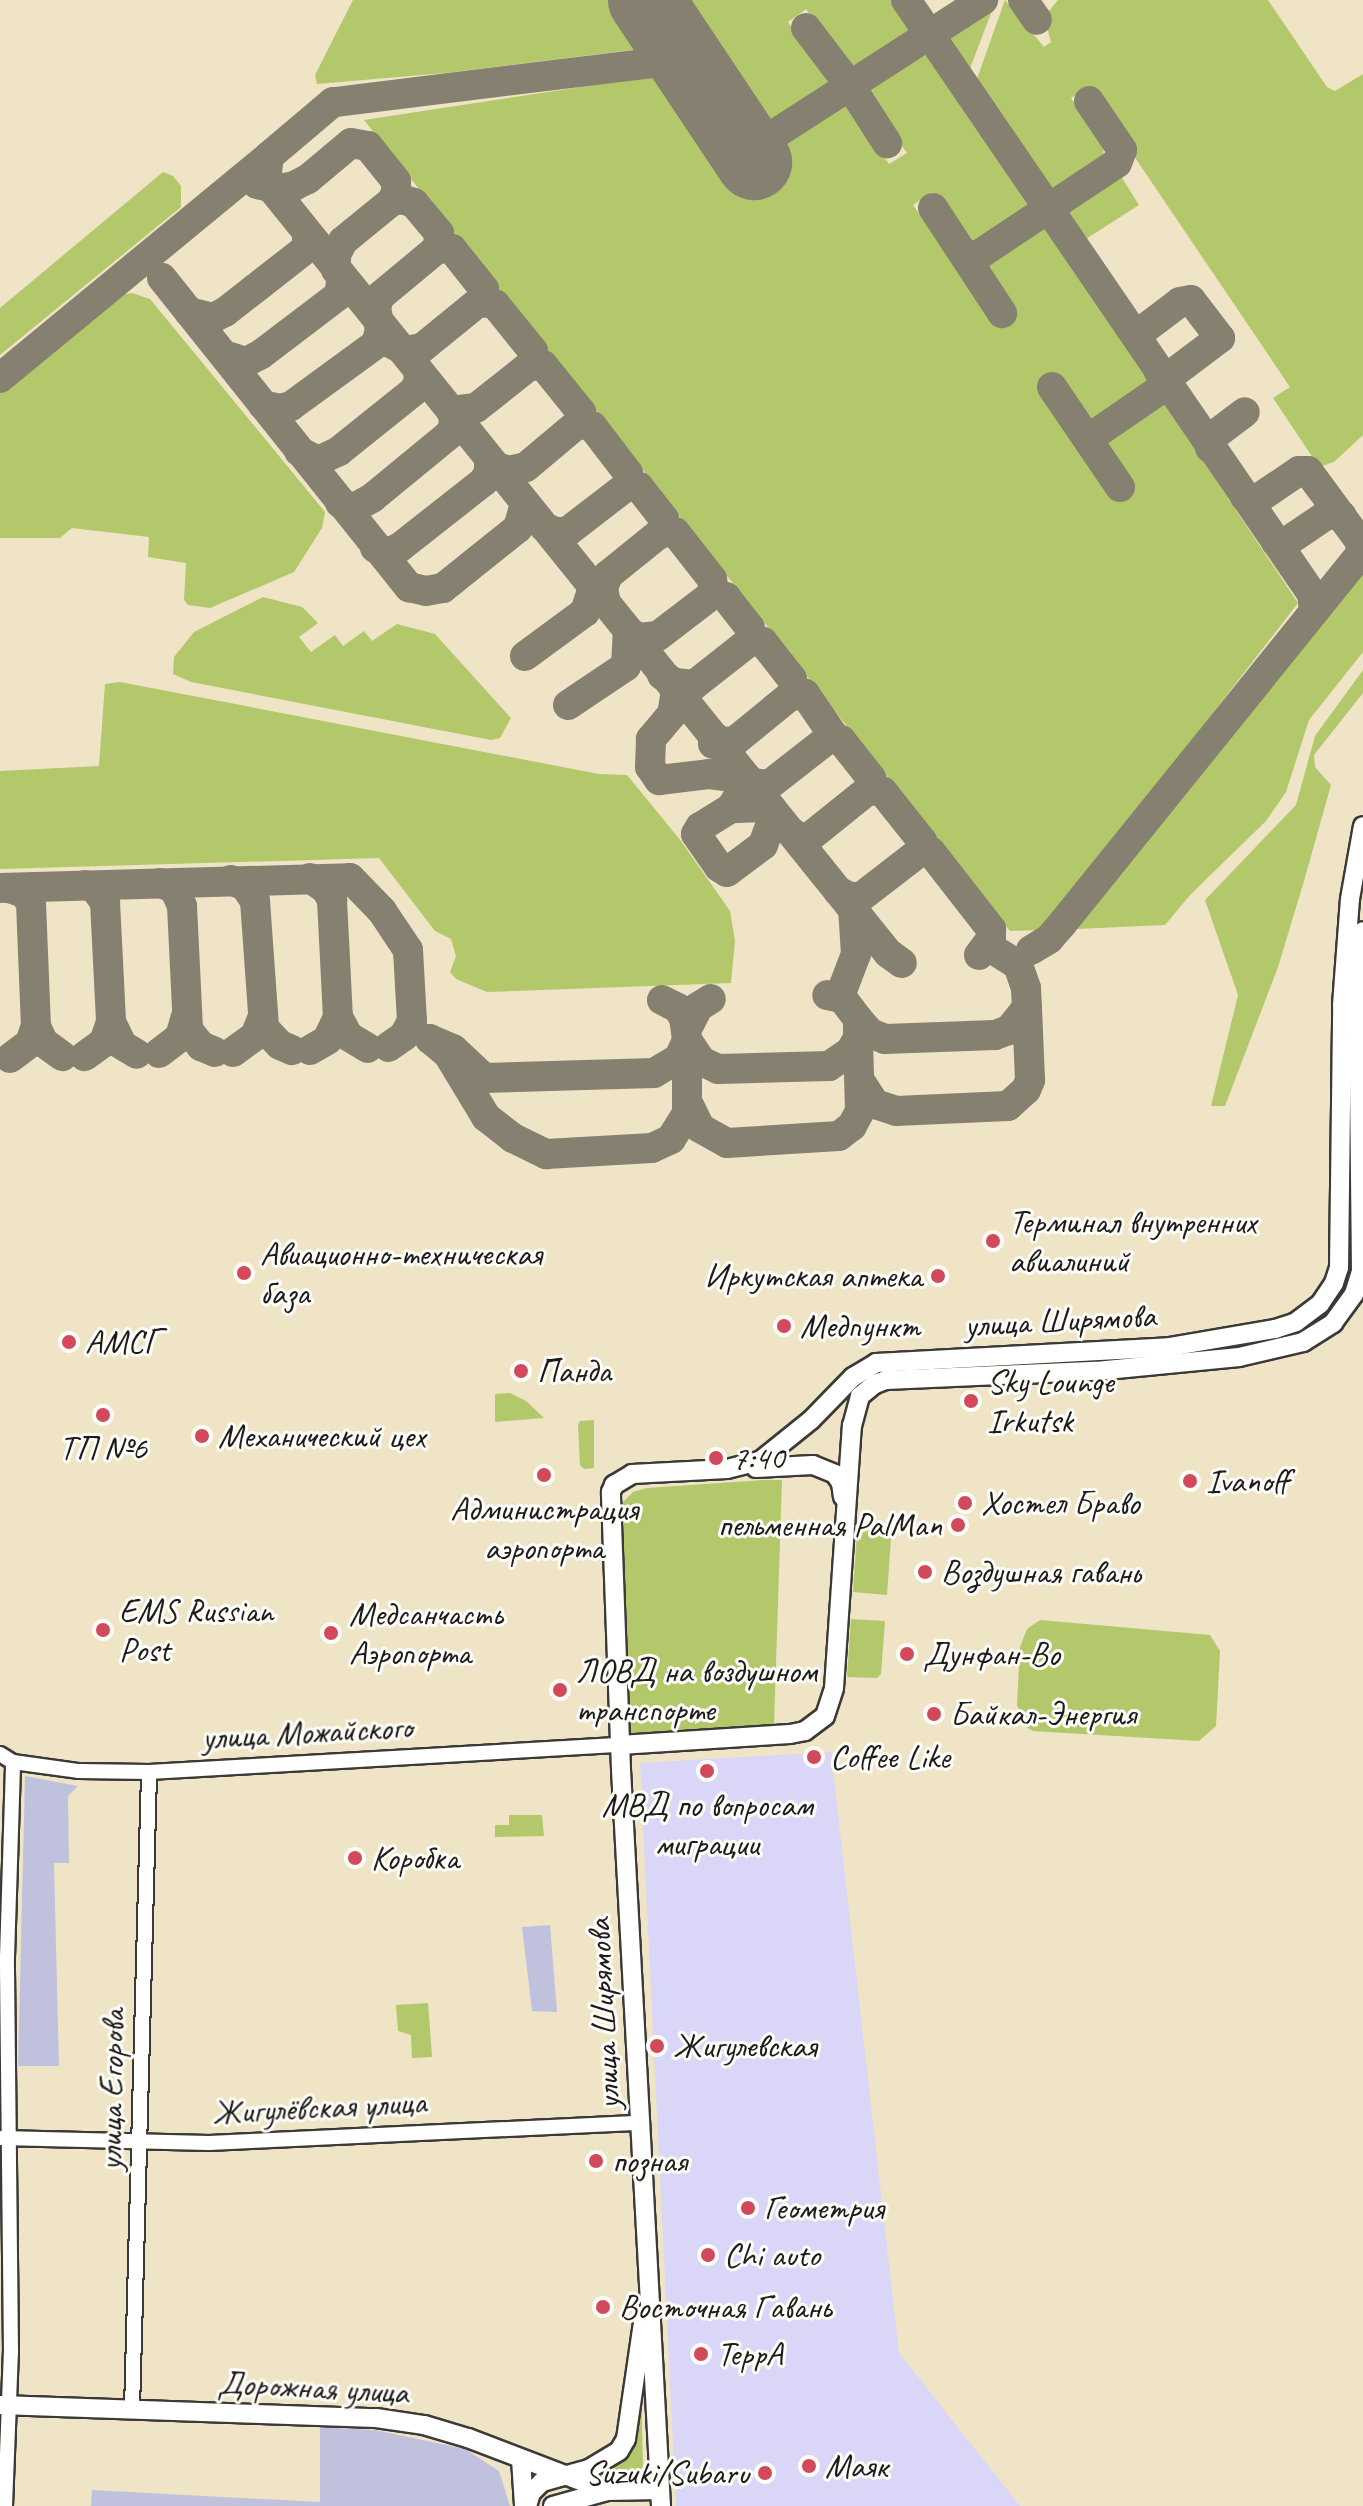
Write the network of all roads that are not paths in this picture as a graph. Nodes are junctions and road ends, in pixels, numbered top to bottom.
1 (1363, 826) edge
2 (1363, 931) edge
3 (727, 1469) junction
4 (846, 1512) junction
5 (620, 1745) junction
6 (0, 1754) edge
7 (13, 1762) junction
8 (149, 1772) junction
9 (4, 1957) edge
10 (640, 2123) junction
11 (4, 2138) edge
12 (140, 2142) junction
13 (649, 2280) junction
14 (5, 2406) edge
15 (132, 2410) junction
16 (521, 2459) junction
17 (564, 2475) junction
18 (660, 2490) edge
19 (607, 2491) junction
20 (5, 2506) edge
21 (526, 2506) edge
22 (553, 2506) edge

1 - 3 main road, улица Ширямова
2 - 4 main road, улица Ширямова
3 - 4 main road
3 - 5 main road, улица Ширямова
4 - 5 main road, улица Ширямова
5 - 8 street, улица Можайского
5 - 10 main road, улица Ширямова
6 - 7 street, улица Можайского
7 - 8 street, улица Можайского
7 - 9 street
8 - 12 street, улица Егорова
9 - 11 street
10 - 12 street, Жигулёвская улица
10 - 13 main road, улица Ширямова
11 - 12 street, Жигулёвская улица
11 - 14 street
12 - 15 street, улица Егорова
13 - 17 main road
13 - 18 main road
14 - 15 main road, Дорожная улица
14 - 20 street
15 - 16 main road, Дорожная улица
16 - 17 main road, Дорожная улица
16 - 21 main road
17 - 19 main road, Дорожная улица
17 - 21 main road
18 - 19 main road, Дорожная улица
19 - 22 main road

